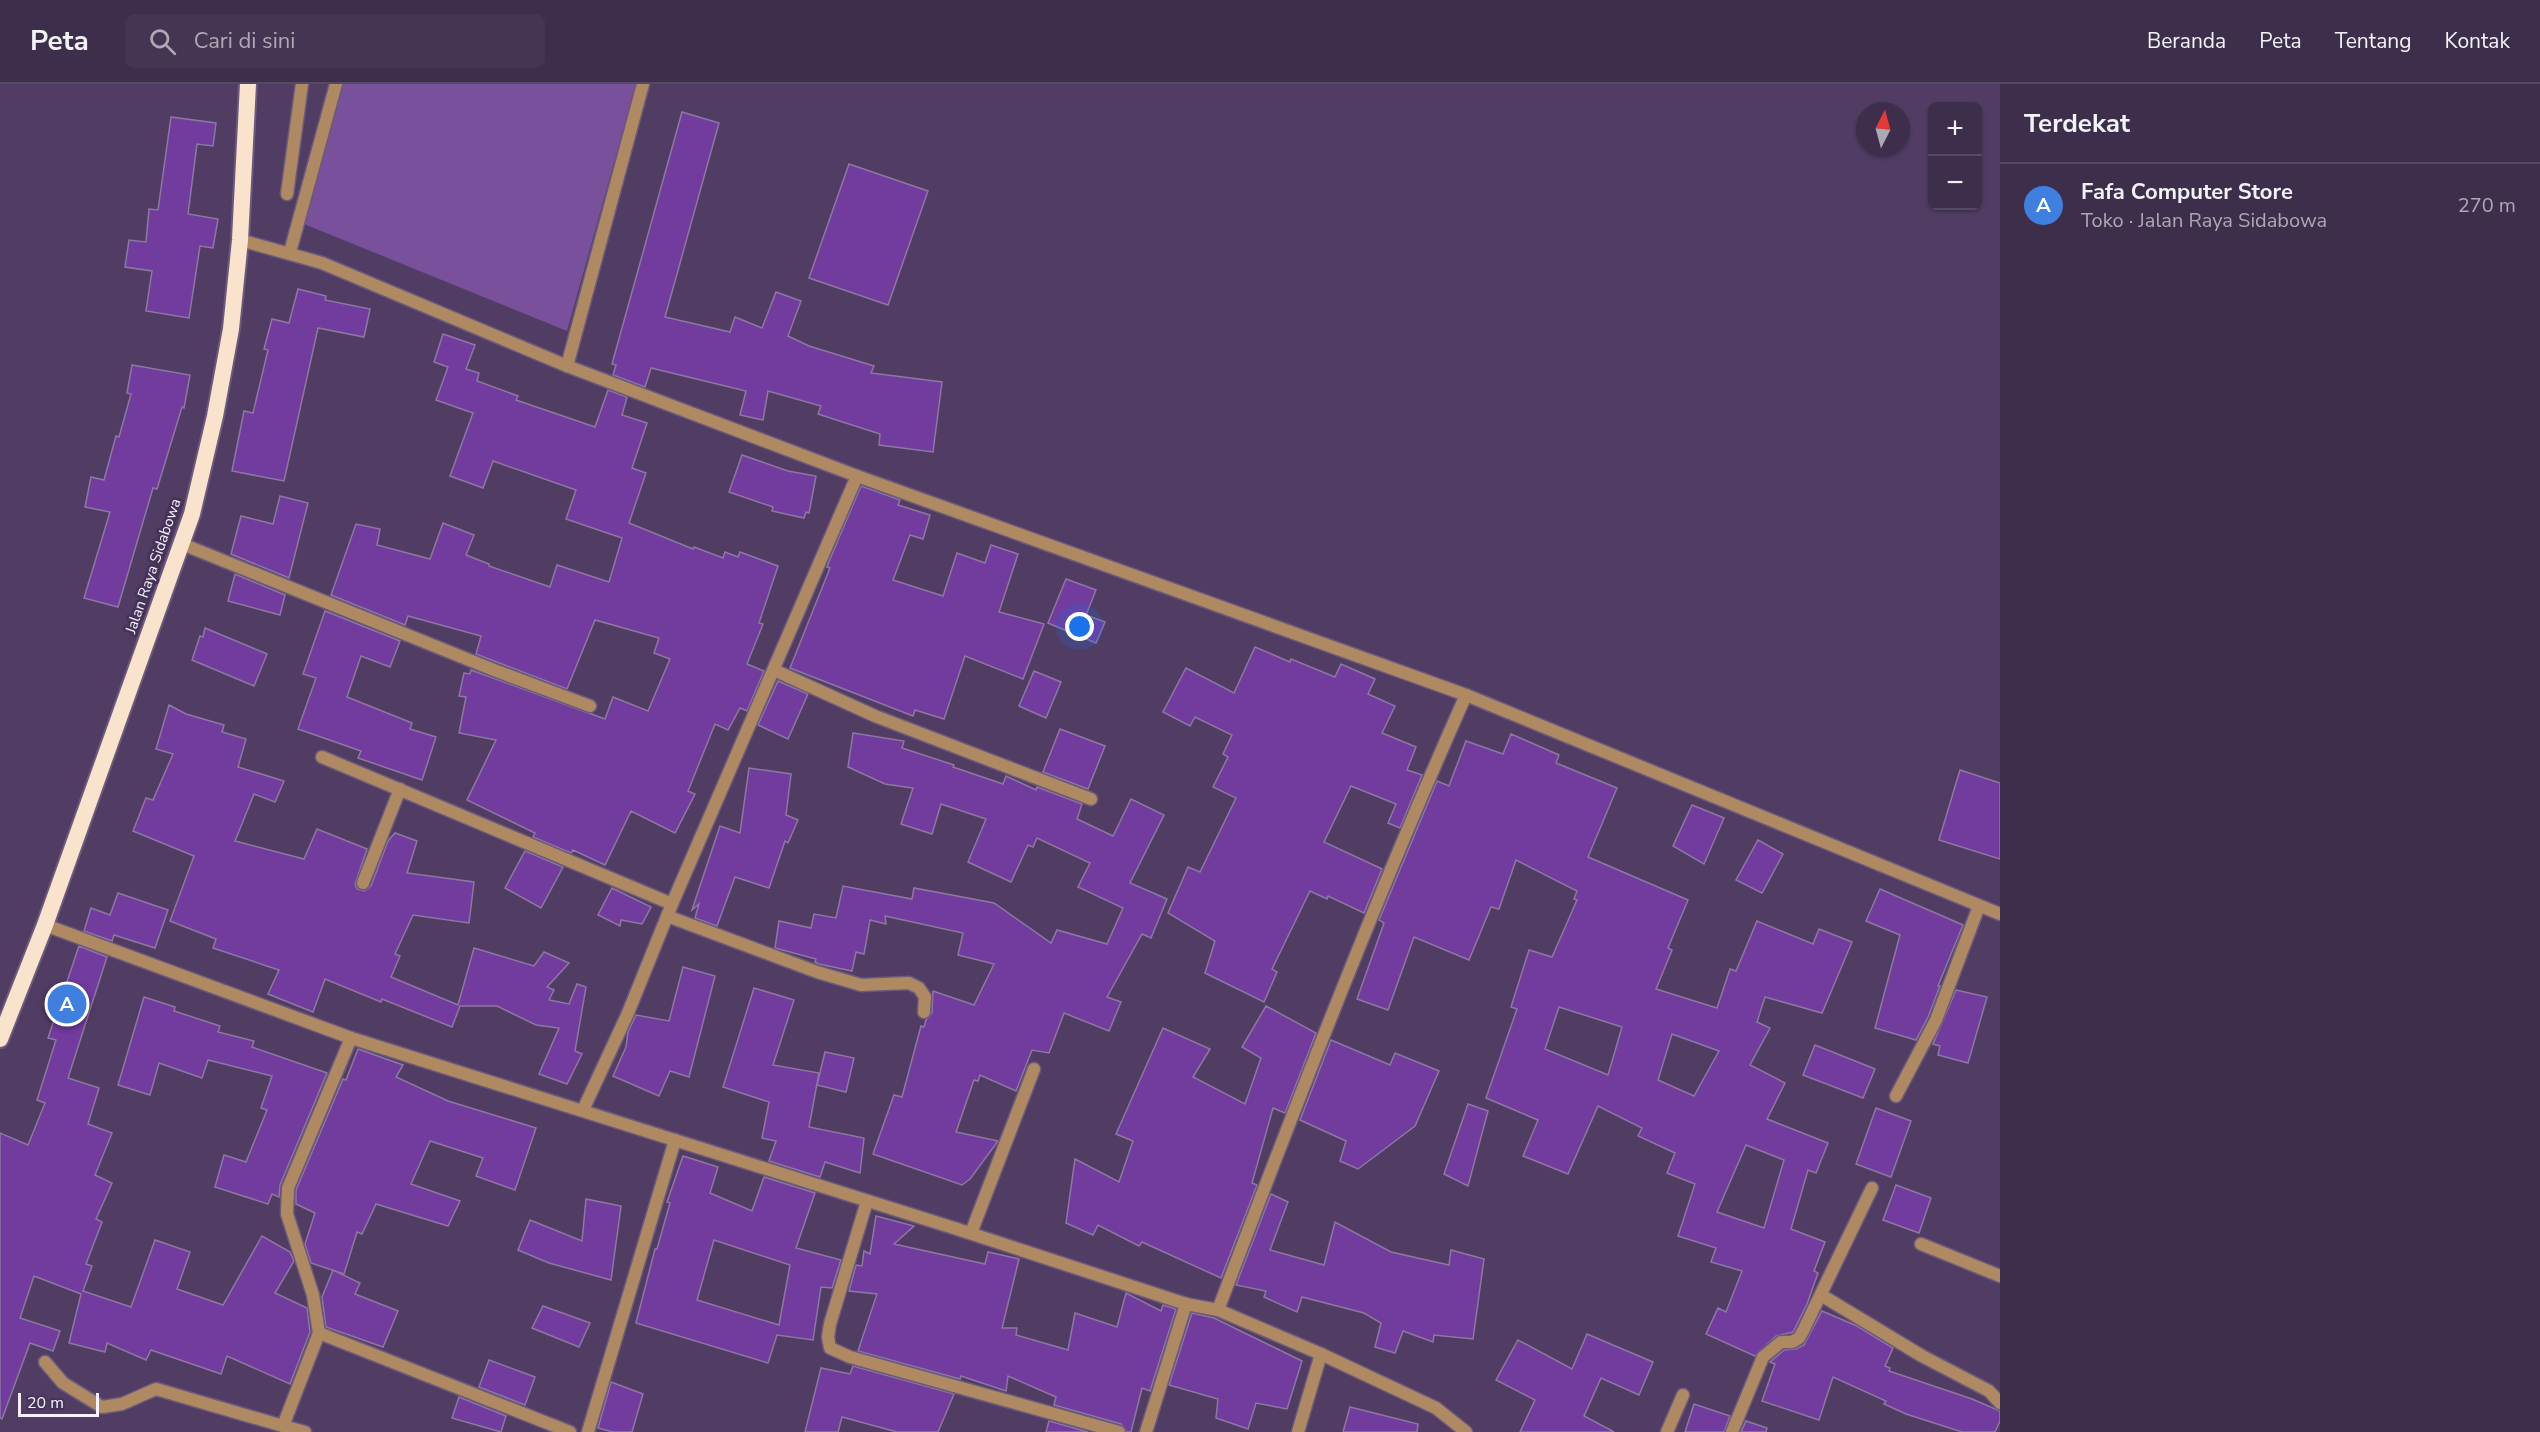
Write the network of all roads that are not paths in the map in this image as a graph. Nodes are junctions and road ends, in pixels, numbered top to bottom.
1 (248, 84) edge
2 (302, 84) edge
3 (336, 84) edge
4 (643, 84) edge
5 (287, 194) dead end
6 (240, 240) junction
7 (290, 252) junction
8 (567, 366) junction
9 (857, 476) junction
10 (182, 544) junction
11 (774, 670) junction
12 (1466, 695) junction
13 (590, 706) dead end
14 (322, 757) dead end
15 (400, 789) junction
16 (1091, 799) dead end
17 (363, 883) dead end
18 (672, 904) junction
19 (1980, 906) junction
20 (2000, 914) edge
21 (667, 916) junction
22 (45, 925) junction
23 (924, 1012) dead end
24 (351, 1038) junction
25 (0, 1039) edge
26 (1034, 1069) dead end
27 (1896, 1096) dead end
28 (583, 1110) junction
29 (675, 1140) junction
30 (1872, 1188) dead end
31 (867, 1201) junction
32 (971, 1233) junction
33 (1922, 1244) dead end
34 (2000, 1276) edge
35 (1821, 1295) junction
36 (1186, 1304) junction
37 (1218, 1310) junction
38 (319, 1333) junction
39 (1321, 1354) junction
40 (45, 1362) dead end
41 (1683, 1395) dead end
42 (2000, 1403) edge
43 (283, 1426) junction
44 (304, 1432) edge
45 (570, 1432) edge
46 (588, 1432) edge
47 (1119, 1432) edge
48 (1146, 1432) edge
49 (1298, 1432) edge
50 (1466, 1432) edge
51 (1667, 1432) edge
52 (1732, 1432) edge

1 - 6 highway, Jalan Raya Sidabowa
2 - 5 street
3 - 7 street
4 - 8 street
6 - 7 street
6 - 10 highway, Jalan Raya Sidabowa
7 - 8 street
8 - 9 street
9 - 11 street
9 - 12 street
10 - 13 street
10 - 22 highway, Jalan Raya Sidabowa
11 - 16 street
11 - 18 street
12 - 19 street
12 - 37 street
14 - 15 street
15 - 17 street
15 - 18 street
18 - 21 street
19 - 20 street
19 - 27 street
21 - 23 street
21 - 28 street
22 - 24 street
22 - 25 highway, Jalan Raya Sidabowa
24 - 28 street
24 - 38 street
26 - 32 street
28 - 29 street
29 - 31 street
29 - 46 street
30 - 35 street
31 - 32 street
31 - 47 street
32 - 36 street
33 - 34 street
35 - 42 street
35 - 52 street
36 - 37 street
36 - 48 street
37 - 39 street
38 - 43 street
38 - 45 street
39 - 49 street
39 - 50 street
40 - 43 street
41 - 51 street
43 - 44 street

